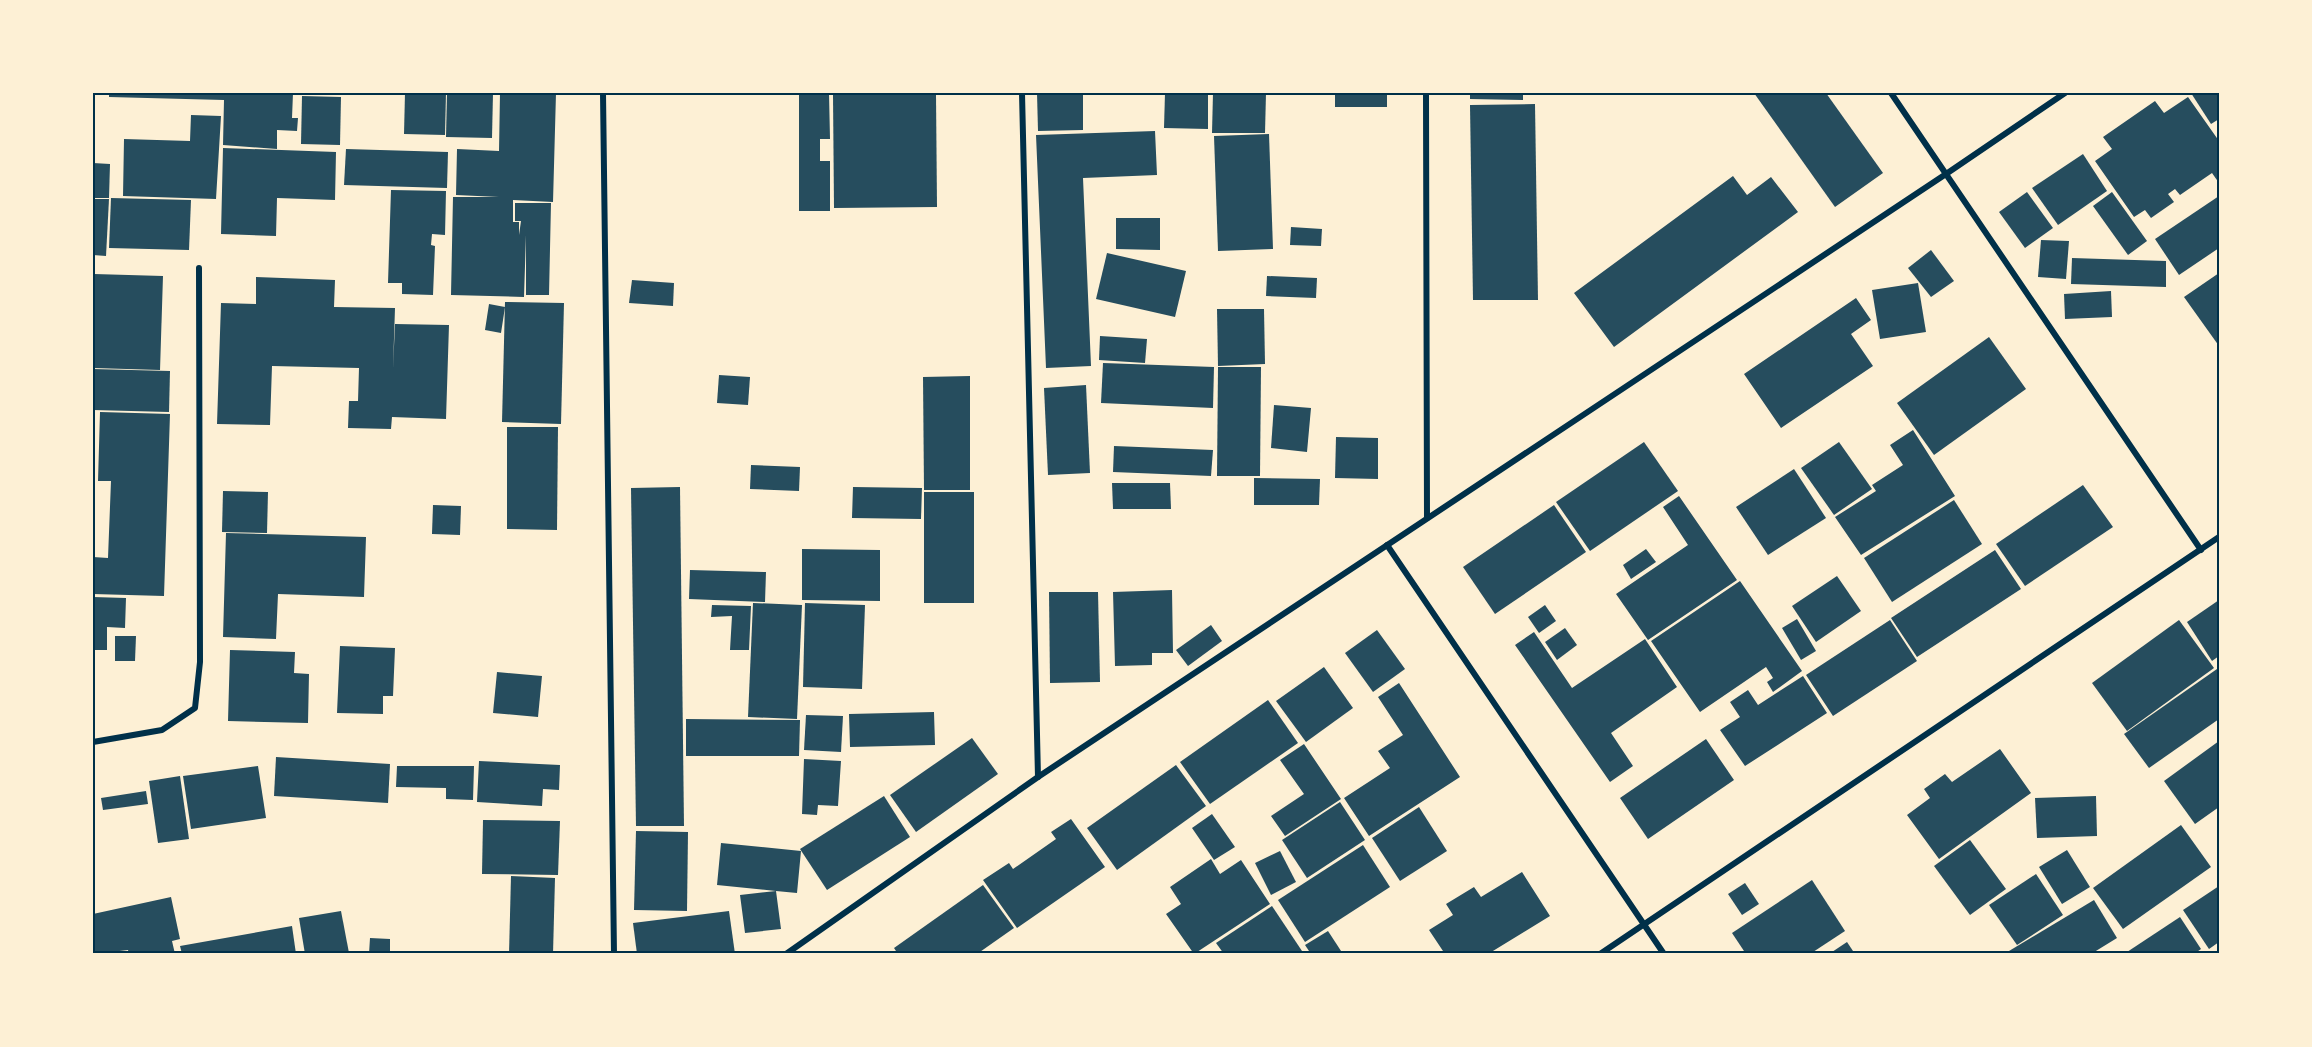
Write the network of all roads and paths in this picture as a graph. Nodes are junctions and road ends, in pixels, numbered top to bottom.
1 (603, 93) edge
2 (1022, 93) edge
3 (1426, 93) edge
4 (1891, 93) edge
5 (2065, 93) edge
6 (1946, 174) junction
7 (200, 268) dead end
8 (1427, 518) junction
9 (2219, 537) edge
10 (1387, 545) junction
11 (2201, 550) junction
12 (93, 742) edge
13 (1038, 777) junction
14 (1644, 925) junction
15 (614, 954) edge
16 (786, 954) edge
17 (1600, 954) edge
18 (1664, 954) edge

1 - 15 street
2 - 13 street
3 - 8 street
4 - 6 street
5 - 6 street
6 - 8 street
6 - 11 street
7 - 12 street
8 - 10 street
9 - 11 street
10 - 13 street
10 - 14 street
11 - 14 street
13 - 16 street
14 - 17 street
14 - 18 street

